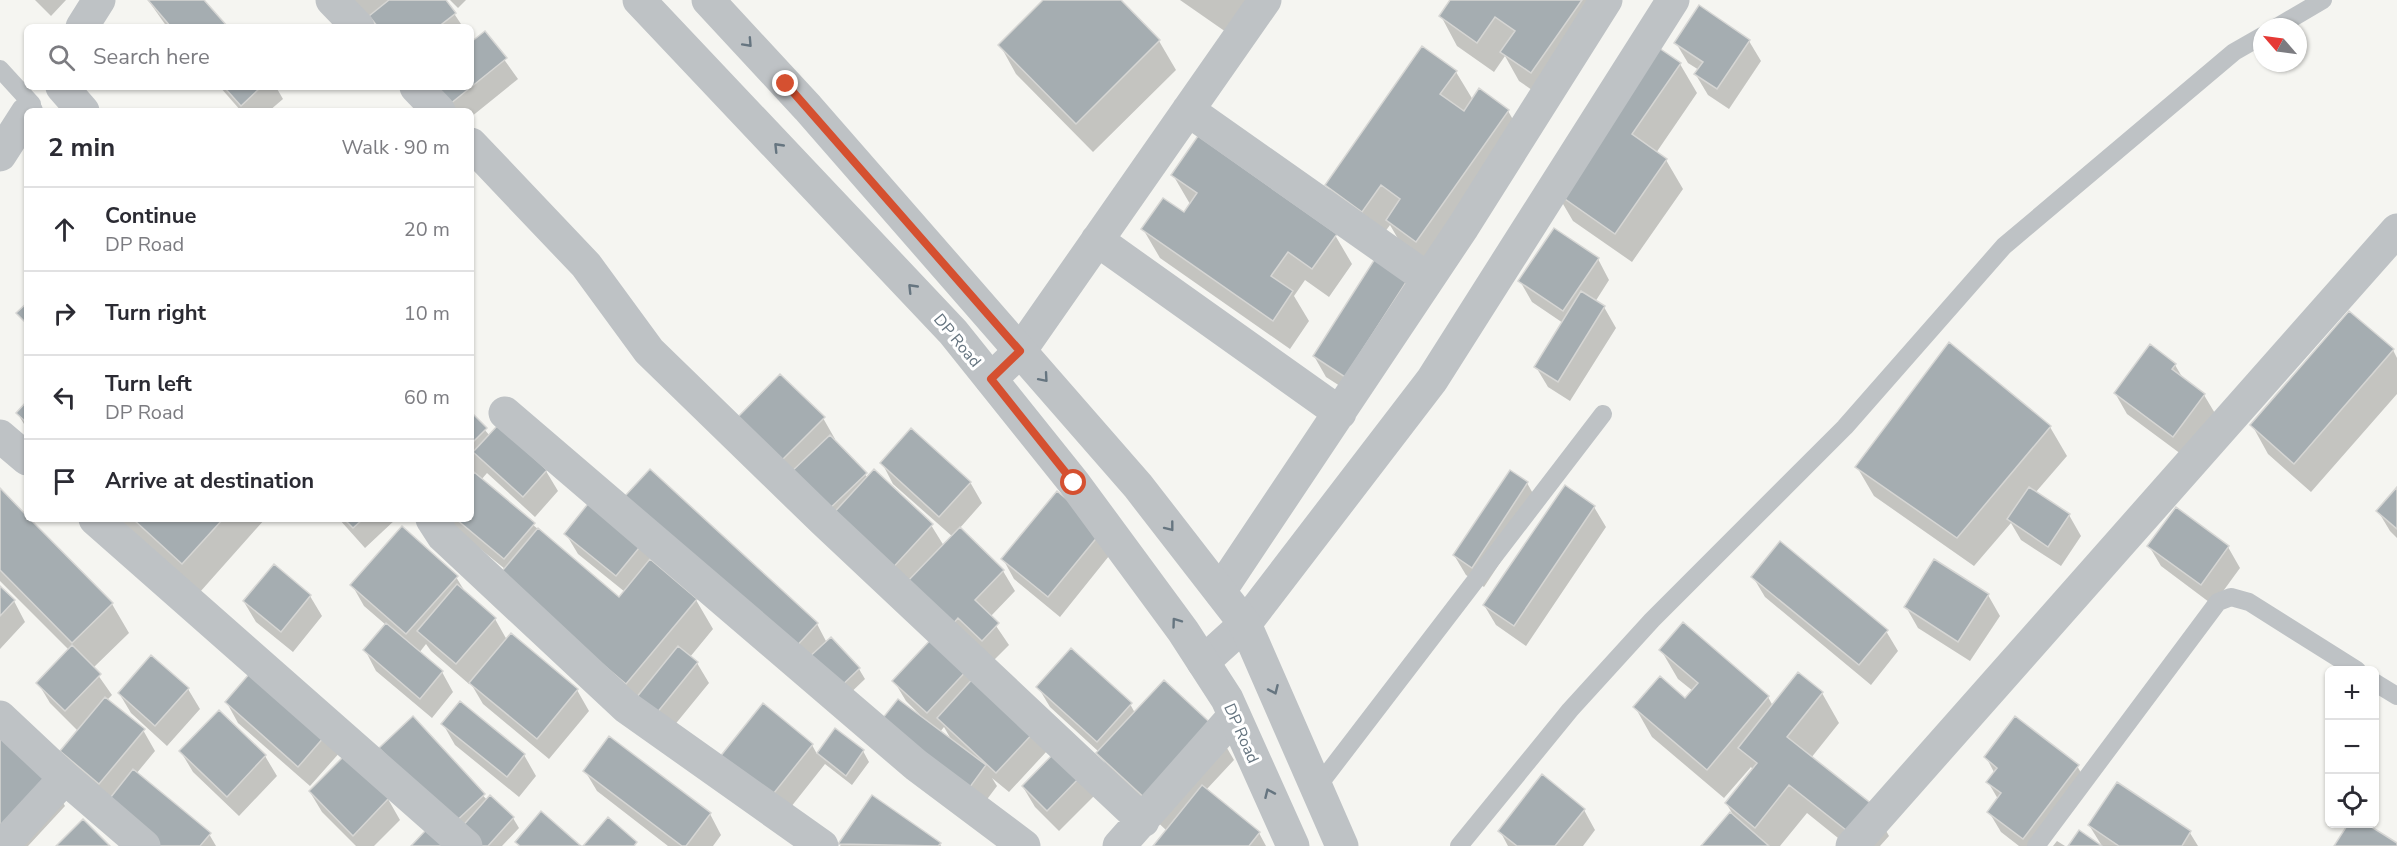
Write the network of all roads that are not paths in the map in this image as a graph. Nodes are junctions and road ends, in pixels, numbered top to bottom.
1 (99, 0) edge
2 (332, 0) edge
3 (639, 0) edge
4 (708, 0) edge
5 (1264, 0) edge
6 (1606, 0) edge
7 (1673, 0) edge
8 (2323, 0) edge
9 (2292, 18) edge
10 (84, 24) edge
11 (355, 24) edge
12 (2253, 41) edge
13 (0, 69) edge
14 (786, 84) junction
15 (65, 90) edge
16 (419, 90) edge
17 (33, 104) edge
18 (80, 108) edge
19 (436, 108) edge
20 (1188, 110) junction
21 (24, 118) edge
22 (755, 122) junction
23 (474, 147) edge
24 (0, 155) edge
25 (2397, 230) edge
26 (1097, 240) junction
27 (1428, 279) junction
28 (1020, 351) junction
29 (991, 379) junction
30 (506, 413) dead end
31 (1340, 413) junction
32 (1603, 414) dead end
33 (0, 436) edge
34 (24, 456) edge
35 (98, 522) edge
36 (434, 522) edge
37 (1220, 591) junction
38 (1245, 624) junction
39 (1203, 662) junction
40 (2351, 666) edge
41 (2379, 684) edge
42 (2397, 696) edge
43 (1234, 716) junction
44 (0, 717) edge
45 (65, 778) junction
46 (1318, 786) junction
47 (1143, 821) junction
48 (2, 846) edge
49 (144, 846) edge
50 (466, 846) edge
51 (822, 846) edge
52 (1024, 846) edge
53 (1119, 846) edge
54 (1293, 846) edge
55 (1342, 846) edge
56 (1459, 846) edge
57 (1852, 846) edge
58 (2036, 846) edge

1 - 10 street
2 - 11 street
3 - 22 street, DP Road
4 -> 14 street
5 - 20 street
6 - 27 street
7 - 38 street
8 - 9 lane
12 - 56 lane
13 - 17 lane
14 - 22 street
14 - 28 street
15 - 18 street
16 - 19 street
20 - 26 street
20 - 27 street
21 - 24 street
29 -> 22 street, DP Road
23 - 47 street
25 - 57 street
26 - 28 street
26 - 31 street
27 - 31 street
28 - 29 street
28 -> 37 street
39 -> 29 street, DP Road
30 - 52 street
31 - 37 street
32 - 46 lane
33 - 34 street
35 - 50 street
36 - 51 street
37 - 38 street
38 - 39 street
38 -> 46 street
39 - 43 street, DP Road
40 - 58 lane
41 - 42 lane
43 - 47 street
54 -> 43 street, DP Road
44 - 45 street
45 - 48 street
45 - 49 street
46 - 55 street
47 - 53 street

